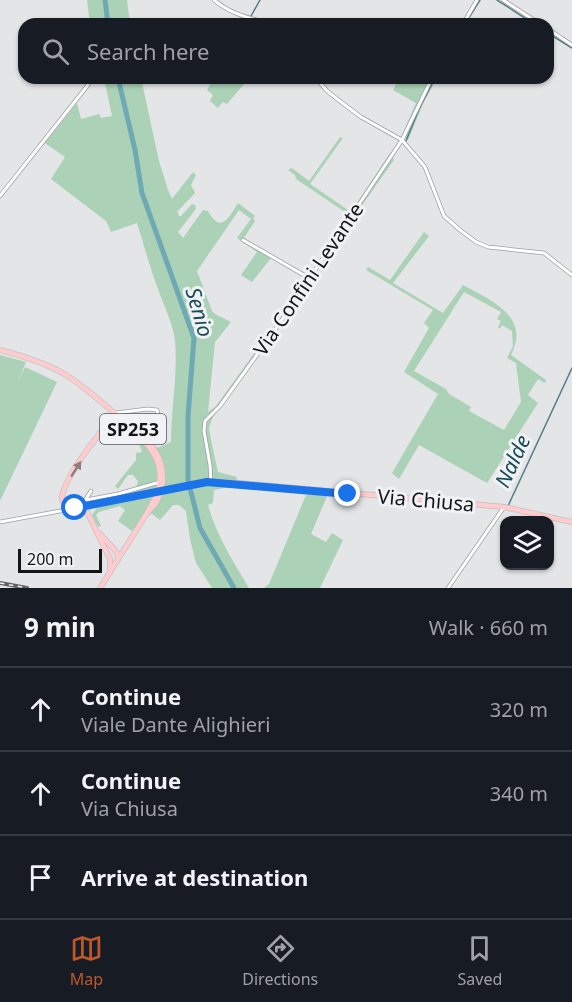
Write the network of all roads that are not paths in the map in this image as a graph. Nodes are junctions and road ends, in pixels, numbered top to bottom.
1 (214, 0) edge
2 (477, 0) edge
3 (502, 0) edge
4 (248, 18) edge
5 (466, 18) edge
6 (530, 18) edge
7 (554, 33) edge
8 (572, 45) edge
9 (321, 84) edge
10 (429, 84) edge
11 (88, 85) dead end
12 (402, 140) junction
13 (0, 196) edge
14 (243, 240) dead end
15 (572, 275) edge
16 (309, 278) junction
17 (0, 350) edge
18 (114, 413) junction
19 (126, 423) junction
20 (105, 429) junction
21 (164, 441) dead end
22 (209, 482) junction
23 (160, 485) joint
24 (91, 491) dead end
25 (158, 494) dead end
26 (86, 500) junction
27 (97, 504) junction
28 (81, 507) junction
29 (504, 507) junction
30 (74, 508) junction
31 (90, 518) junction
32 (0, 522) edge
33 (572, 522) edge
34 (98, 532) junction
35 (127, 545) junction
36 (112, 546) junction
37 (108, 555) junction
38 (119, 557) junction
39 (109, 573) junction
40 (100, 588) edge
41 (448, 588) edge

1 - 4 street
2 - 5 street
3 - 6 street
7 - 8 street
9 - 12 street
10 - 12 street, Via Confini Levante
11 - 13 street
12 - 15 street
12 - 16 street, Via Confini Levante
14 - 16 street
16 - 22 street, Via Confini Levante
17 - 18 main road
18 - 19 main road, SP253
18 - 20 main road, SP253
18 - 21 street
19 - 20 main road, SP253
19 - 23 main road, SP253
30 -> 20 main road, SP253
22 - 27 main road, Via Chiusa, bridge
22 - 29 main road, Via Chiusa
23 - 26 street
24 - 26 street
25 - 35 main road
26 - 28 street
27 - 28 main road, Via Chiusa
27 - 31 main road
28 - 30 main road, Via Chiusa
29 - 33 main road, Via Chiusa
29 - 41 street
30 - 31 main road
30 - 32 street
31 - 34 main road
34 - 36 main road
34 - 37 main road
35 - 36 main road
35 - 38 main road
36 - 38 main road
37 - 38 main road
37 - 39 main road
38 - 39 main road
39 - 40 main road

